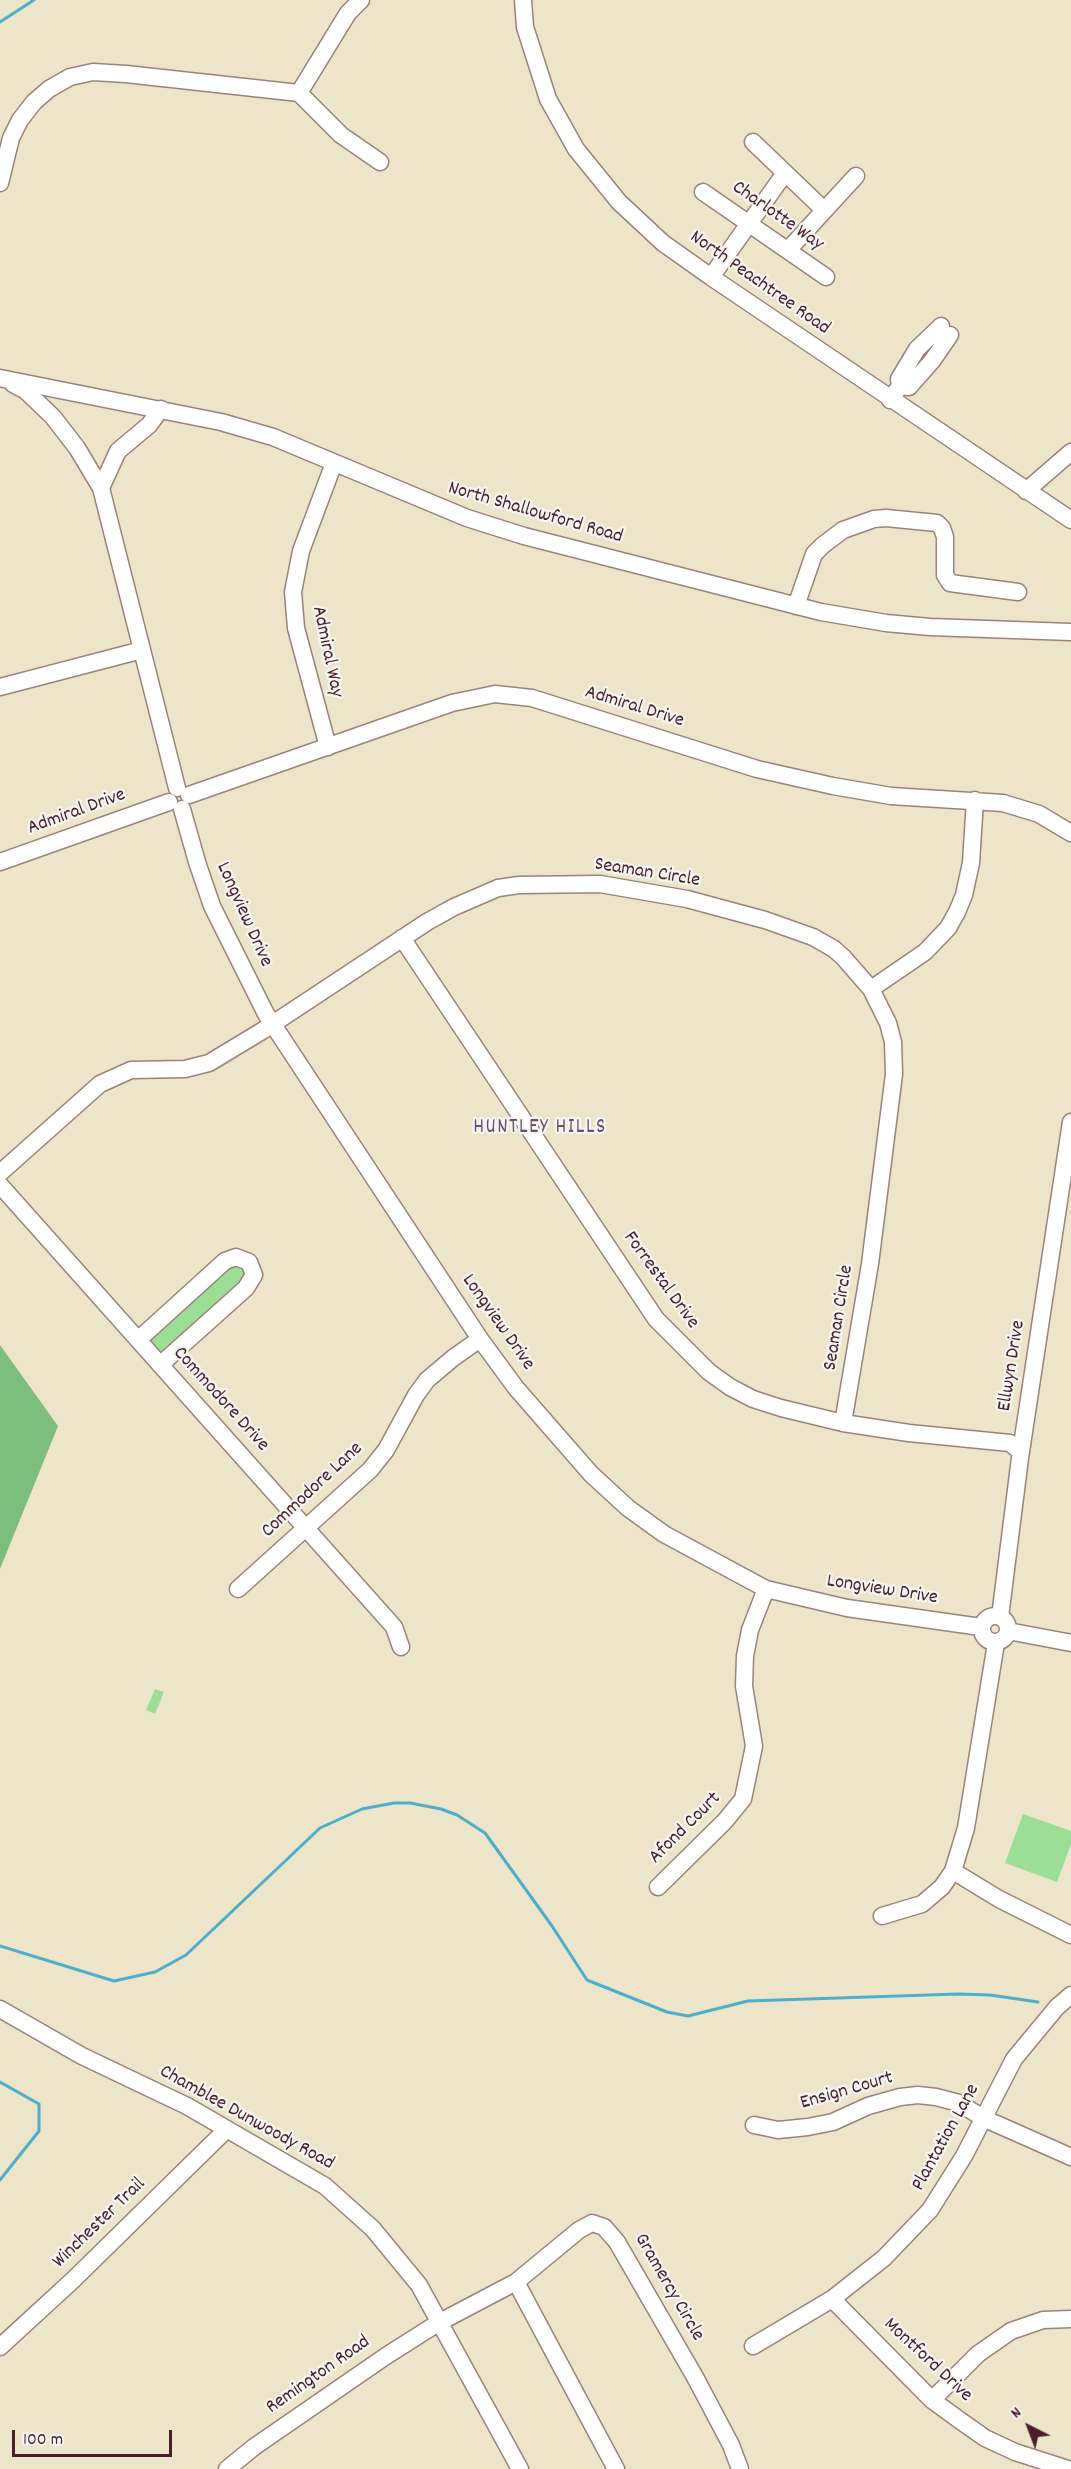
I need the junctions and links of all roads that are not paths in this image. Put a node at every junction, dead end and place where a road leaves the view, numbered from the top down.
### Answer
1 (361, 0) edge
2 (523, 0) edge
3 (299, 93) junction
4 (753, 142) dead end
5 (380, 162) dead end
6 (785, 173) junction
7 (856, 176) dead end
8 (0, 183) edge
9 (703, 192) dead end
10 (824, 210) junction
11 (749, 224) junction
12 (788, 250) junction
13 (711, 277) junction
14 (826, 277) dead end
15 (946, 331) dead end
16 (2, 378) edge
17 (895, 393) junction
18 (161, 409) junction
19 (1071, 452) edge
20 (334, 463) junction
21 (101, 488) junction
22 (1026, 490) junction
23 (1071, 520) edge
24 (1017, 592) dead end
25 (796, 606) junction
26 (1071, 632) edge
27 (142, 650) junction
28 (0, 687) edge
29 (328, 747) junction
30 (179, 799) junction
31 (975, 800) junction
32 (1071, 833) edge
33 (0, 862) edge
34 (402, 938) junction
35 (871, 989) junction
36 (273, 1024) junction
37 (1071, 1122) edge
38 (0, 1173) edge
39 (0, 1185) edge
40 (480, 1339) junction
41 (138, 1340) junction
42 (160, 1365) junction
43 (843, 1423) junction
44 (1021, 1452) junction
45 (306, 1529) junction
46 (238, 1589) dead end
47 (766, 1589) junction
48 (1001, 1630) junction
49 (1071, 1643) edge
50 (400, 1647) dead end
51 (953, 1871) junction
52 (658, 1887) dead end
53 (882, 1916) dead end
54 (1071, 1935) edge
55 (1071, 1995) edge
56 (0, 2009) edge
57 (983, 2118) junction
58 (754, 2125) dead end
59 (227, 2130) junction
60 (1071, 2157) edge
61 (516, 2282) junction
62 (832, 2299) junction
63 (1071, 2319) edge
64 (438, 2323) junction
65 (753, 2346) dead end
66 (0, 2347) edge
67 (932, 2400) junction
68 (227, 2469) edge
69 (520, 2469) edge
70 (616, 2469) edge
71 (740, 2469) edge
72 (1068, 2469) edge

1 - 3 street
2 - 13 street, North Peachtree Road
3 - 5 street
3 - 8 street
4 - 6 street
6 - 10 street
6 - 11 street
7 - 10 street
9 - 11 street, Charlotte Way
10 - 12 street
11 - 12 street, Charlotte Way
11 - 13 street
12 - 14 street, Charlotte Way
13 - 17 street, North Peachtree Road
15 - 17 street
16 - 18 street, North Shallowford Road
16 - 21 street, Longview Drive
17 - 22 street, North Peachtree Road
18 - 20 street, North Shallowford Road
18 - 21 street
19 - 22 street
20 - 25 street, North Shallowford Road
20 - 29 street, Admiral Way
21 - 27 street, Longview Drive
22 - 23 street, North Peachtree Road
24 - 25 street
25 - 26 street, North Shallowford Road
27 - 28 street
27 - 30 street, Longview Drive
29 - 30 street, Admiral Drive
29 - 31 street, Admiral Drive
30 - 33 street, Admiral Drive
30 - 36 street, Longview Drive
31 - 32 street, Admiral Drive
31 - 35 street
34 - 35 street, Seaman Circle
34 - 36 street, Seaman Circle
34 - 43 street, Forrestal Drive
35 - 43 street, Seaman Circle
36 - 38 street, Seaman Circle
36 - 40 street, Longview Drive
37 - 44 street, Ellwyn Drive
39 - 41 street, Commodore Drive
40 - 45 street, Commodore Lane
40 - 47 street, Longview Drive
41 - 42 street, Commodore Drive
41 - 42 street
42 - 45 street, Commodore Drive
43 - 44 street, Forrestal Drive
44 - 48 street, Ellwyn Drive
45 - 46 street, Commodore Lane
45 - 50 street, Commodore Drive
47 - 48 street, Longview Drive
47 - 52 street, Afond Court
48 - 49 street
48 - 51 street, Ellwyn Drive
51 - 53 street, Ellwyn Drive
51 - 54 street
55 - 57 street, Plantation Lane
56 - 59 street, Chamblee Dunwoody Road
57 - 58 street, Ensign Court
57 - 60 street, Ensign Court
57 - 62 street, Plantation Lane
59 - 64 street, Chamblee Dunwoody Road
59 - 66 street, Winchester Trail
61 - 64 street, Gramercy Circle
61 - 70 street
61 - 71 street, Gramercy Circle
62 - 65 street, Plantation Lane
62 - 67 street, Montford Drive
63 - 67 street
64 - 68 street, Remington Road
64 - 69 street, Chamblee Dunwoody Road
67 - 72 street, Montford Drive

